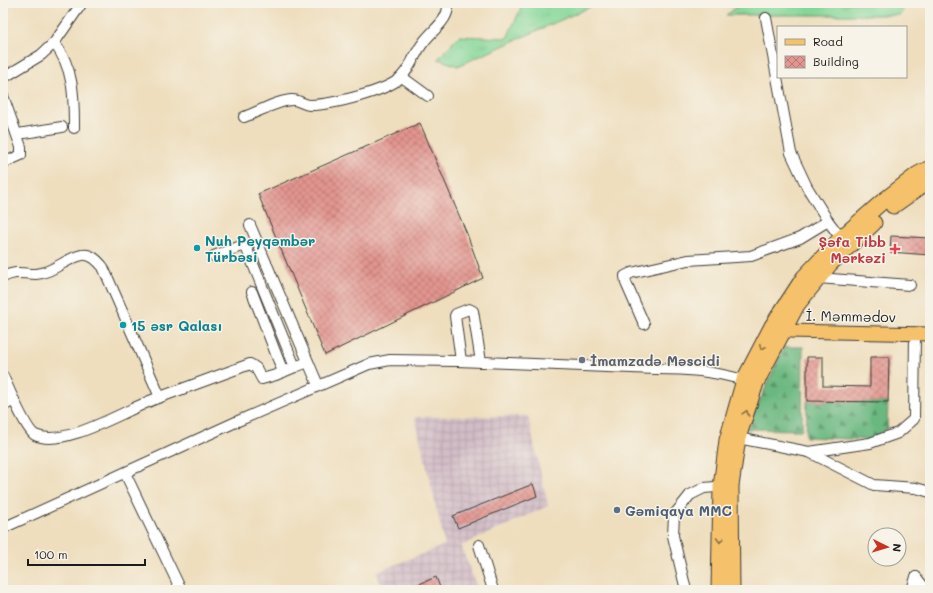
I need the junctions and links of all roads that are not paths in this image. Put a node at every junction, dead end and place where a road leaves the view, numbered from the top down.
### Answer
1 (82, 3) edge
2 (448, 3) edge
3 (766, 18) dead end
4 (54, 42) junction
5 (402, 77) junction
6 (777, 77) edge
7 (3, 78) edge
8 (777, 78) edge
9 (3, 96) edge
10 (428, 96) dead end
11 (244, 117) dead end
12 (62, 127) dead end
13 (74, 128) dead end
14 (18, 134) junction
15 (3, 163) edge
16 (930, 168) edge
17 (930, 180) edge
18 (828, 221) junction
19 (250, 225) dead end
20 (841, 238) junction
21 (214, 256) dead end
22 (3, 277) edge
23 (818, 278) junction
24 (910, 285) dead end
25 (252, 292) dead end
26 (644, 324) dead end
27 (777, 328) junction
28 (915, 334) junction
29 (930, 334) edge
30 (461, 361) junction
31 (308, 362) junction
32 (481, 362) junction
33 (295, 367) junction
34 (283, 372) junction
35 (3, 376) edge
36 (744, 380) junction
37 (318, 385) junction
38 (160, 397) junction
39 (14, 400) junction
40 (3, 406) edge
41 (738, 438) junction
42 (809, 452) junction
43 (126, 473) junction
44 (726, 486) junction
45 (930, 492) edge
46 (3, 528) edge
47 (479, 545) dead end
48 (181, 590) edge
49 (493, 590) edge
50 (686, 590) edge
51 (719, 590) edge
52 (732, 590) edge
53 (912, 590) edge
54 (926, 590) edge

1 - 4 street
2 - 5 street
3 - 6 street
4 - 7 street
4 - 13 street
5 - 10 street
5 - 11 street
8 - 18 street
9 - 14 street
12 - 14 street
14 - 15 street
16 - 20 highway
17 - 23 highway
18 - 20 street
18 - 26 street
19 - 31 street
20 - 27 highway
21 - 33 street
22 - 38 street
23 - 24 street
23 - 27 highway
25 - 34 street
27 - 28 main road, İ. Məmmədov
27 -> 36 highway
41 -> 27 highway
28 - 29 main road, İ. Məmmədov
28 - 42 street
30 - 32 street
30 - 32 street
30 - 37 street
31 - 33 street
31 - 37 street
32 - 36 street
33 - 34 street
34 - 38 street
35 - 39 street
36 - 44 highway
37 - 43 street
38 - 39 street
39 - 40 street
41 - 42 street
41 - 44 highway
42 - 45 street
43 - 46 street
43 - 48 street
44 - 50 street
44 -> 51 highway
44 - 52 highway
47 - 49 street
53 - 54 street

